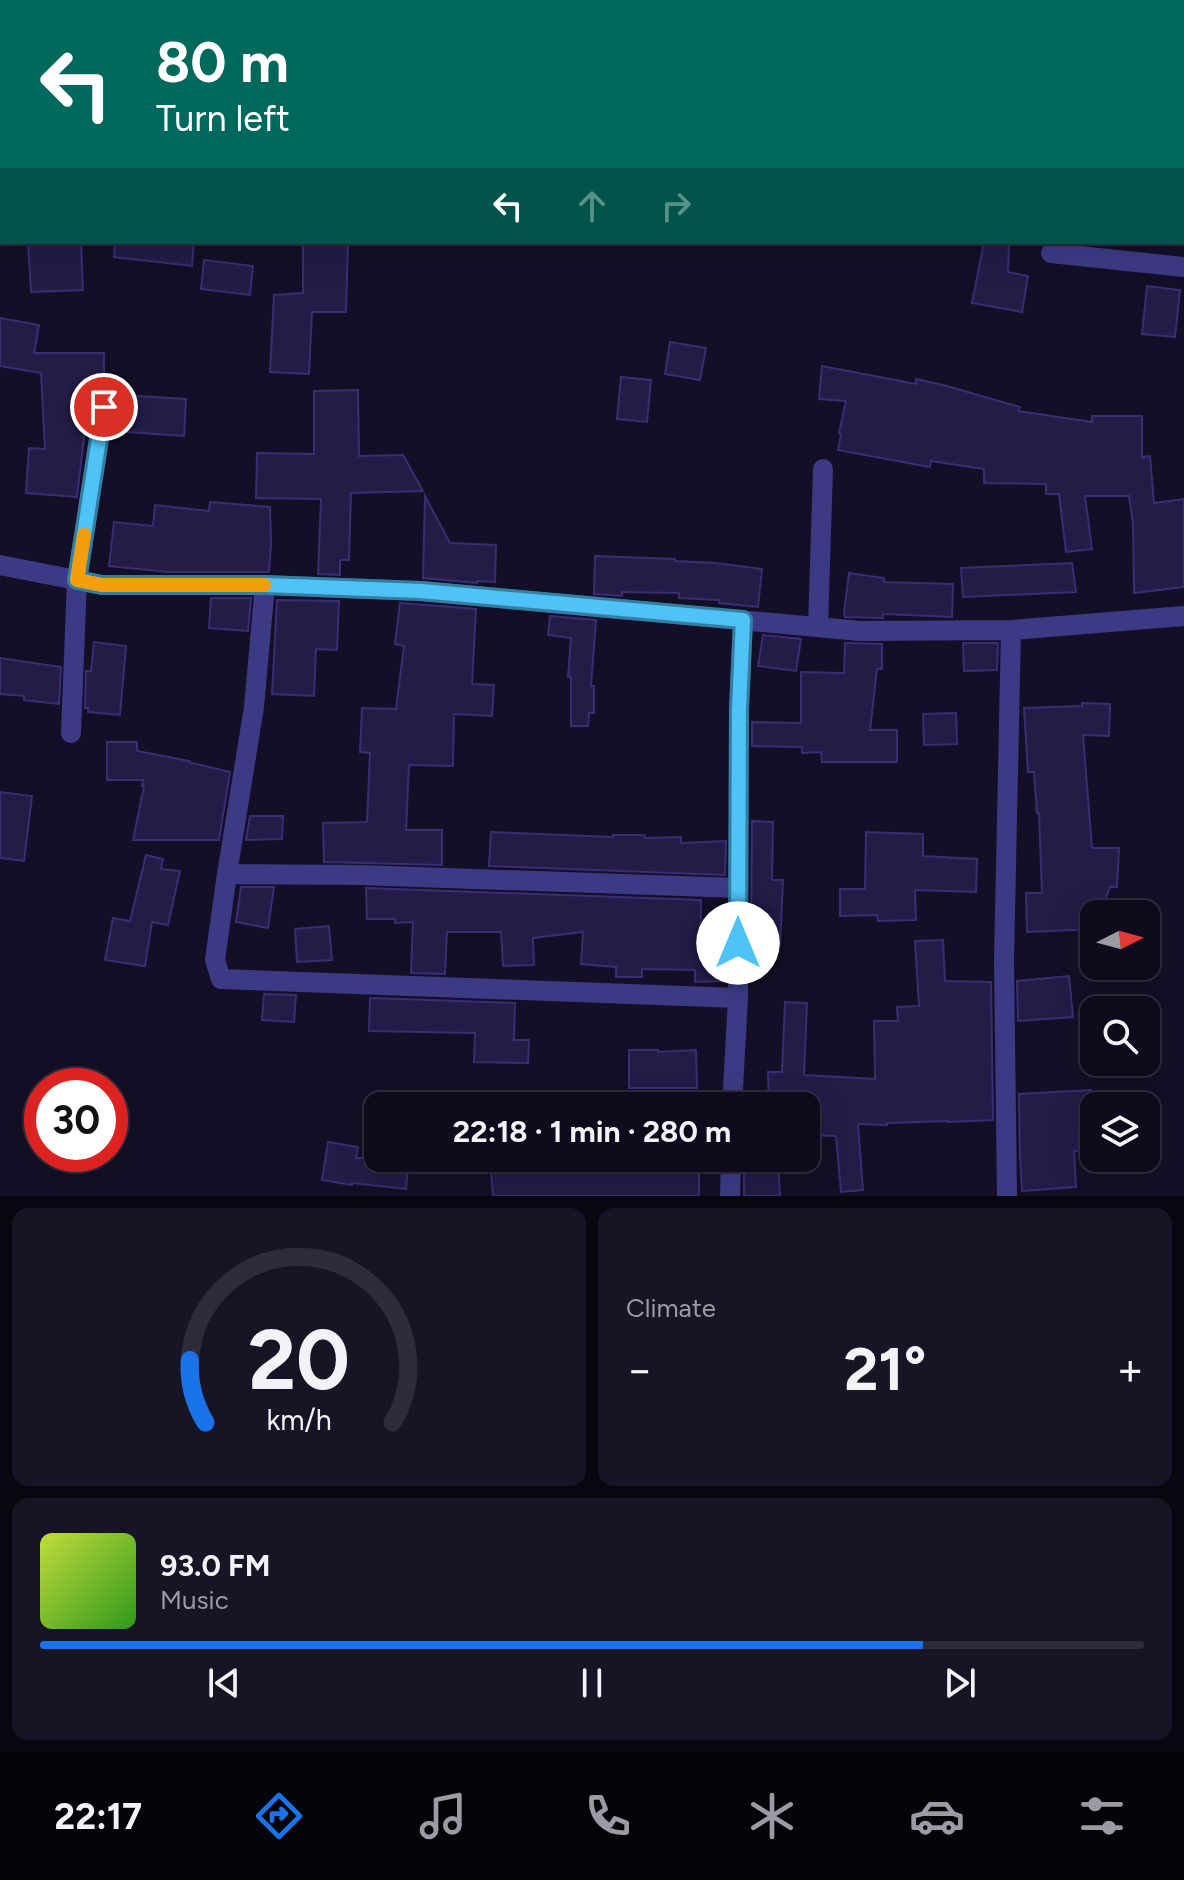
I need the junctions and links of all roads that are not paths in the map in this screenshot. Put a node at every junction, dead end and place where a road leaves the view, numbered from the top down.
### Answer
1 (1051, 253) dead end
2 (1184, 267) edge
3 (104, 407) dead end
4 (823, 469) dead end
5 (0, 565) edge
6 (77, 580) junction
7 (265, 585) junction
8 (1184, 616) edge
9 (743, 620) junction
10 (818, 627) junction
11 (1011, 630) junction
12 (71, 733) dead end
13 (227, 874) junction
14 (738, 888) junction
15 (738, 998) junction
16 (733, 1092) edge
17 (731, 1172) edge
18 (730, 1196) edge
19 (1007, 1196) edge

1 - 2 street
3 - 6 street
4 - 10 street
5 - 6 street
6 - 7 street
6 - 12 street
7 - 9 street
7 - 13 street
8 - 11 street
9 - 10 street
9 - 14 street
10 - 11 street
11 - 19 street
13 - 14 street
13 - 15 street
14 - 15 street
15 - 16 street
17 - 18 street

